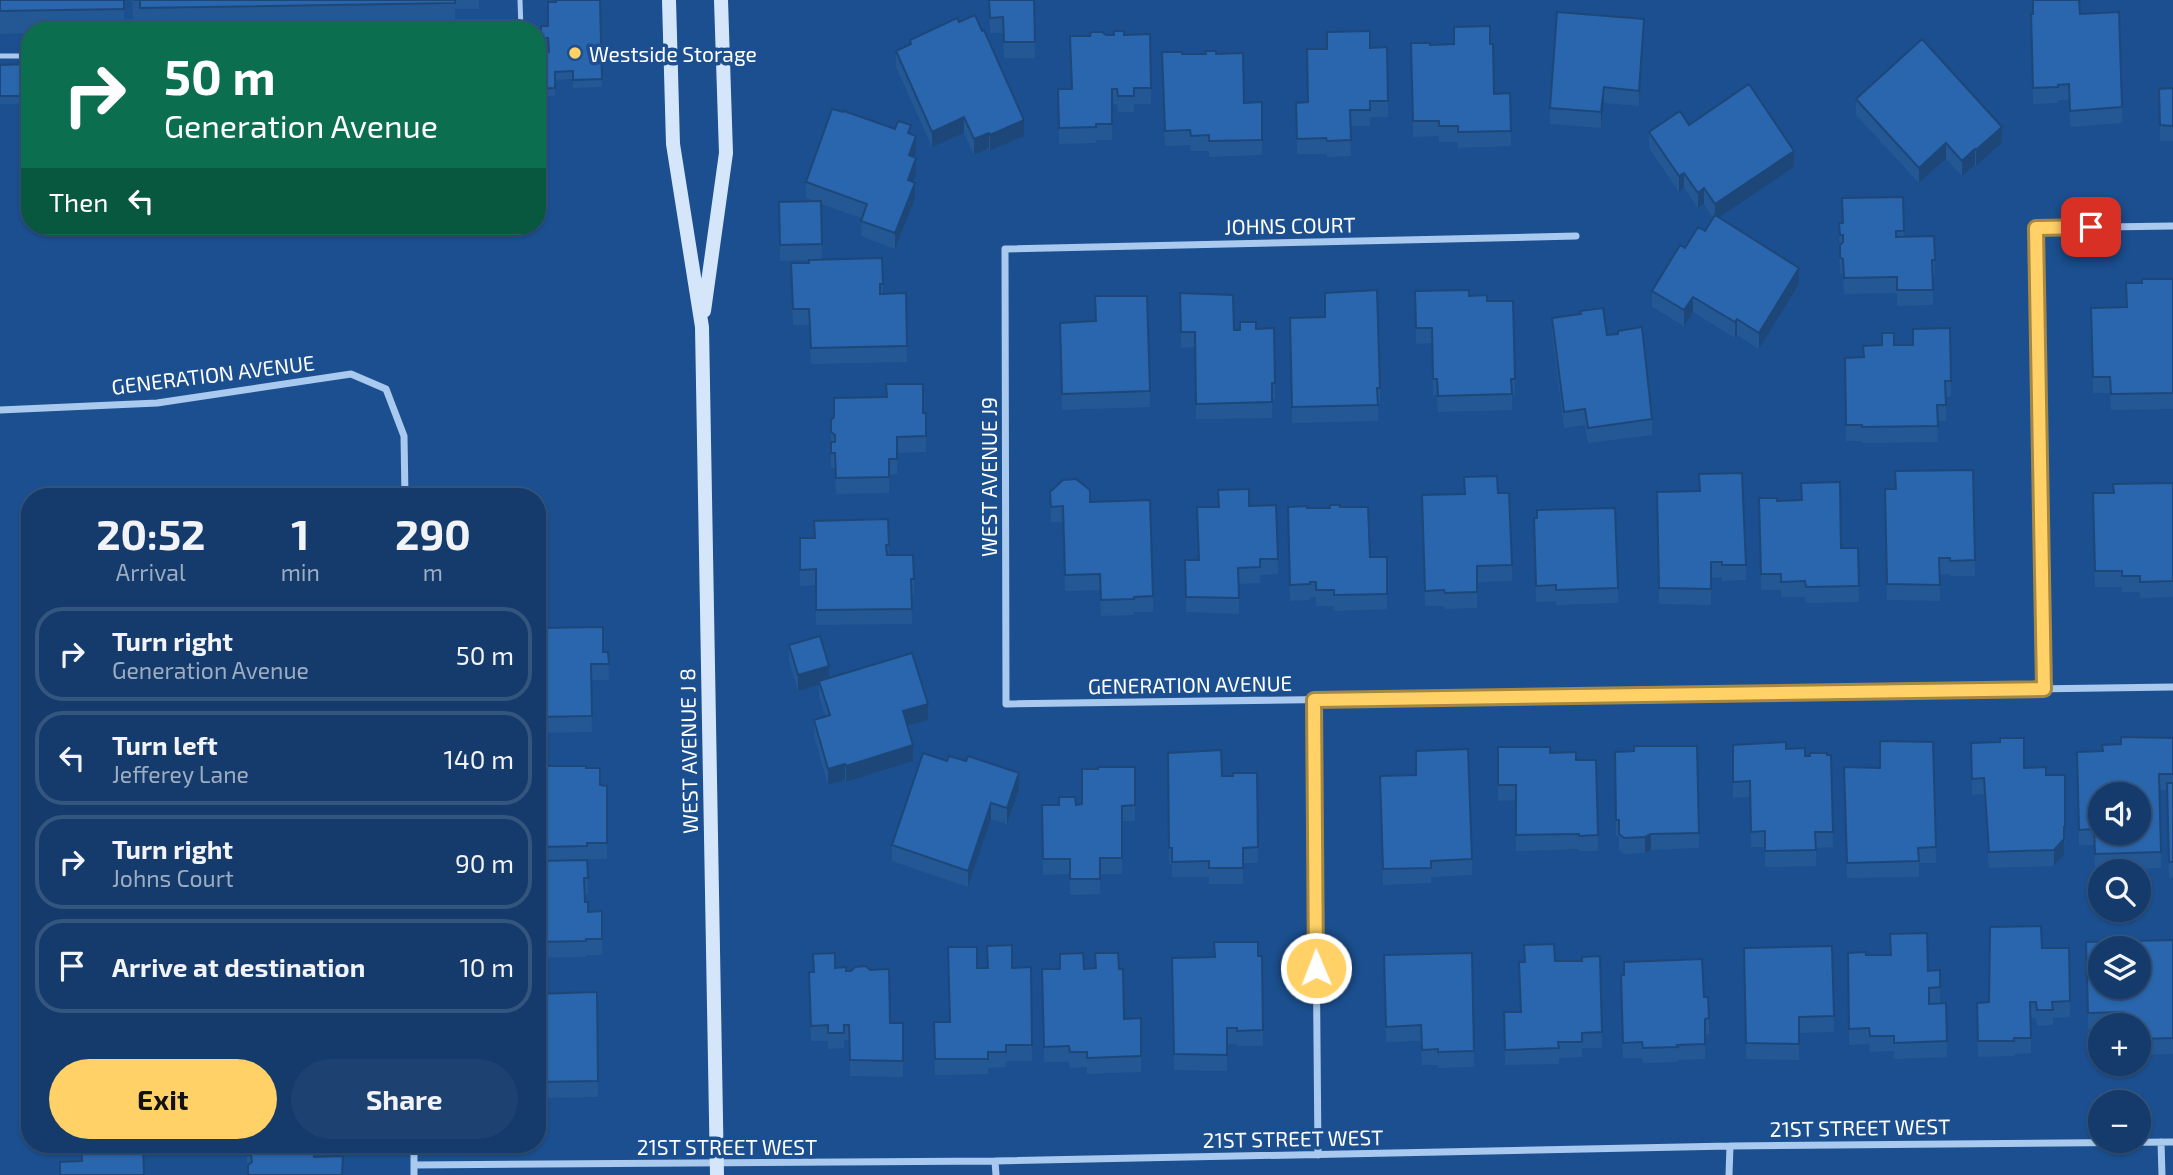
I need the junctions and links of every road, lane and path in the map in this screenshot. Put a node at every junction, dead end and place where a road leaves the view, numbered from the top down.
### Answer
1 (520, 0) edge
2 (669, 0) edge
3 (721, 0) edge
4 (521, 21) edge
5 (21, 56) edge
6 (0, 57) edge
7 (2173, 226) edge
8 (1576, 236) dead end
9 (1005, 249) joint
10 (702, 327) junction
11 (0, 410) edge
12 (405, 488) edge
13 (2173, 688) edge
14 (2044, 689) junction
15 (1314, 700) junction
16 (1006, 704) joint
17 (2161, 1142) junction
18 (2173, 1142) edge
19 (1730, 1146) junction
20 (414, 1153) edge
21 (1318, 1155) junction
22 (996, 1161) junction
23 (414, 1165) junction
24 (717, 1169) edge
25 (414, 1175) edge
26 (996, 1175) edge
27 (1729, 1175) edge
28 (2162, 1175) edge

1 - 4 lane
2 - 10 street, WEST AVENUE J 8
3 - 10 street, WEST AVENUE J 8
5 - 6 lane
7 - 14 street
8 - 9 street, JOHNS COURT
9 - 16 street, WEST AVENUE J9
10 - 24 street, WEST AVENUE J 8
11 - 12 street, GENERATION AVENUE
13 - 14 street, GENERATION AVENUE
14 - 15 street, GENERATION AVENUE
15 - 16 street, GENERATION AVENUE
15 - 21 street
17 - 18 street, 21ST STREET WEST
17 - 19 street, 21ST STREET WEST
17 - 28 street
19 - 21 street, 21ST STREET WEST
19 - 27 street
20 - 23 street
21 - 22 street, 21ST STREET WEST
22 - 24 street, 21ST STREET WEST
22 - 26 street
23 - 24 street, 21ST STREET WEST
23 - 25 street

